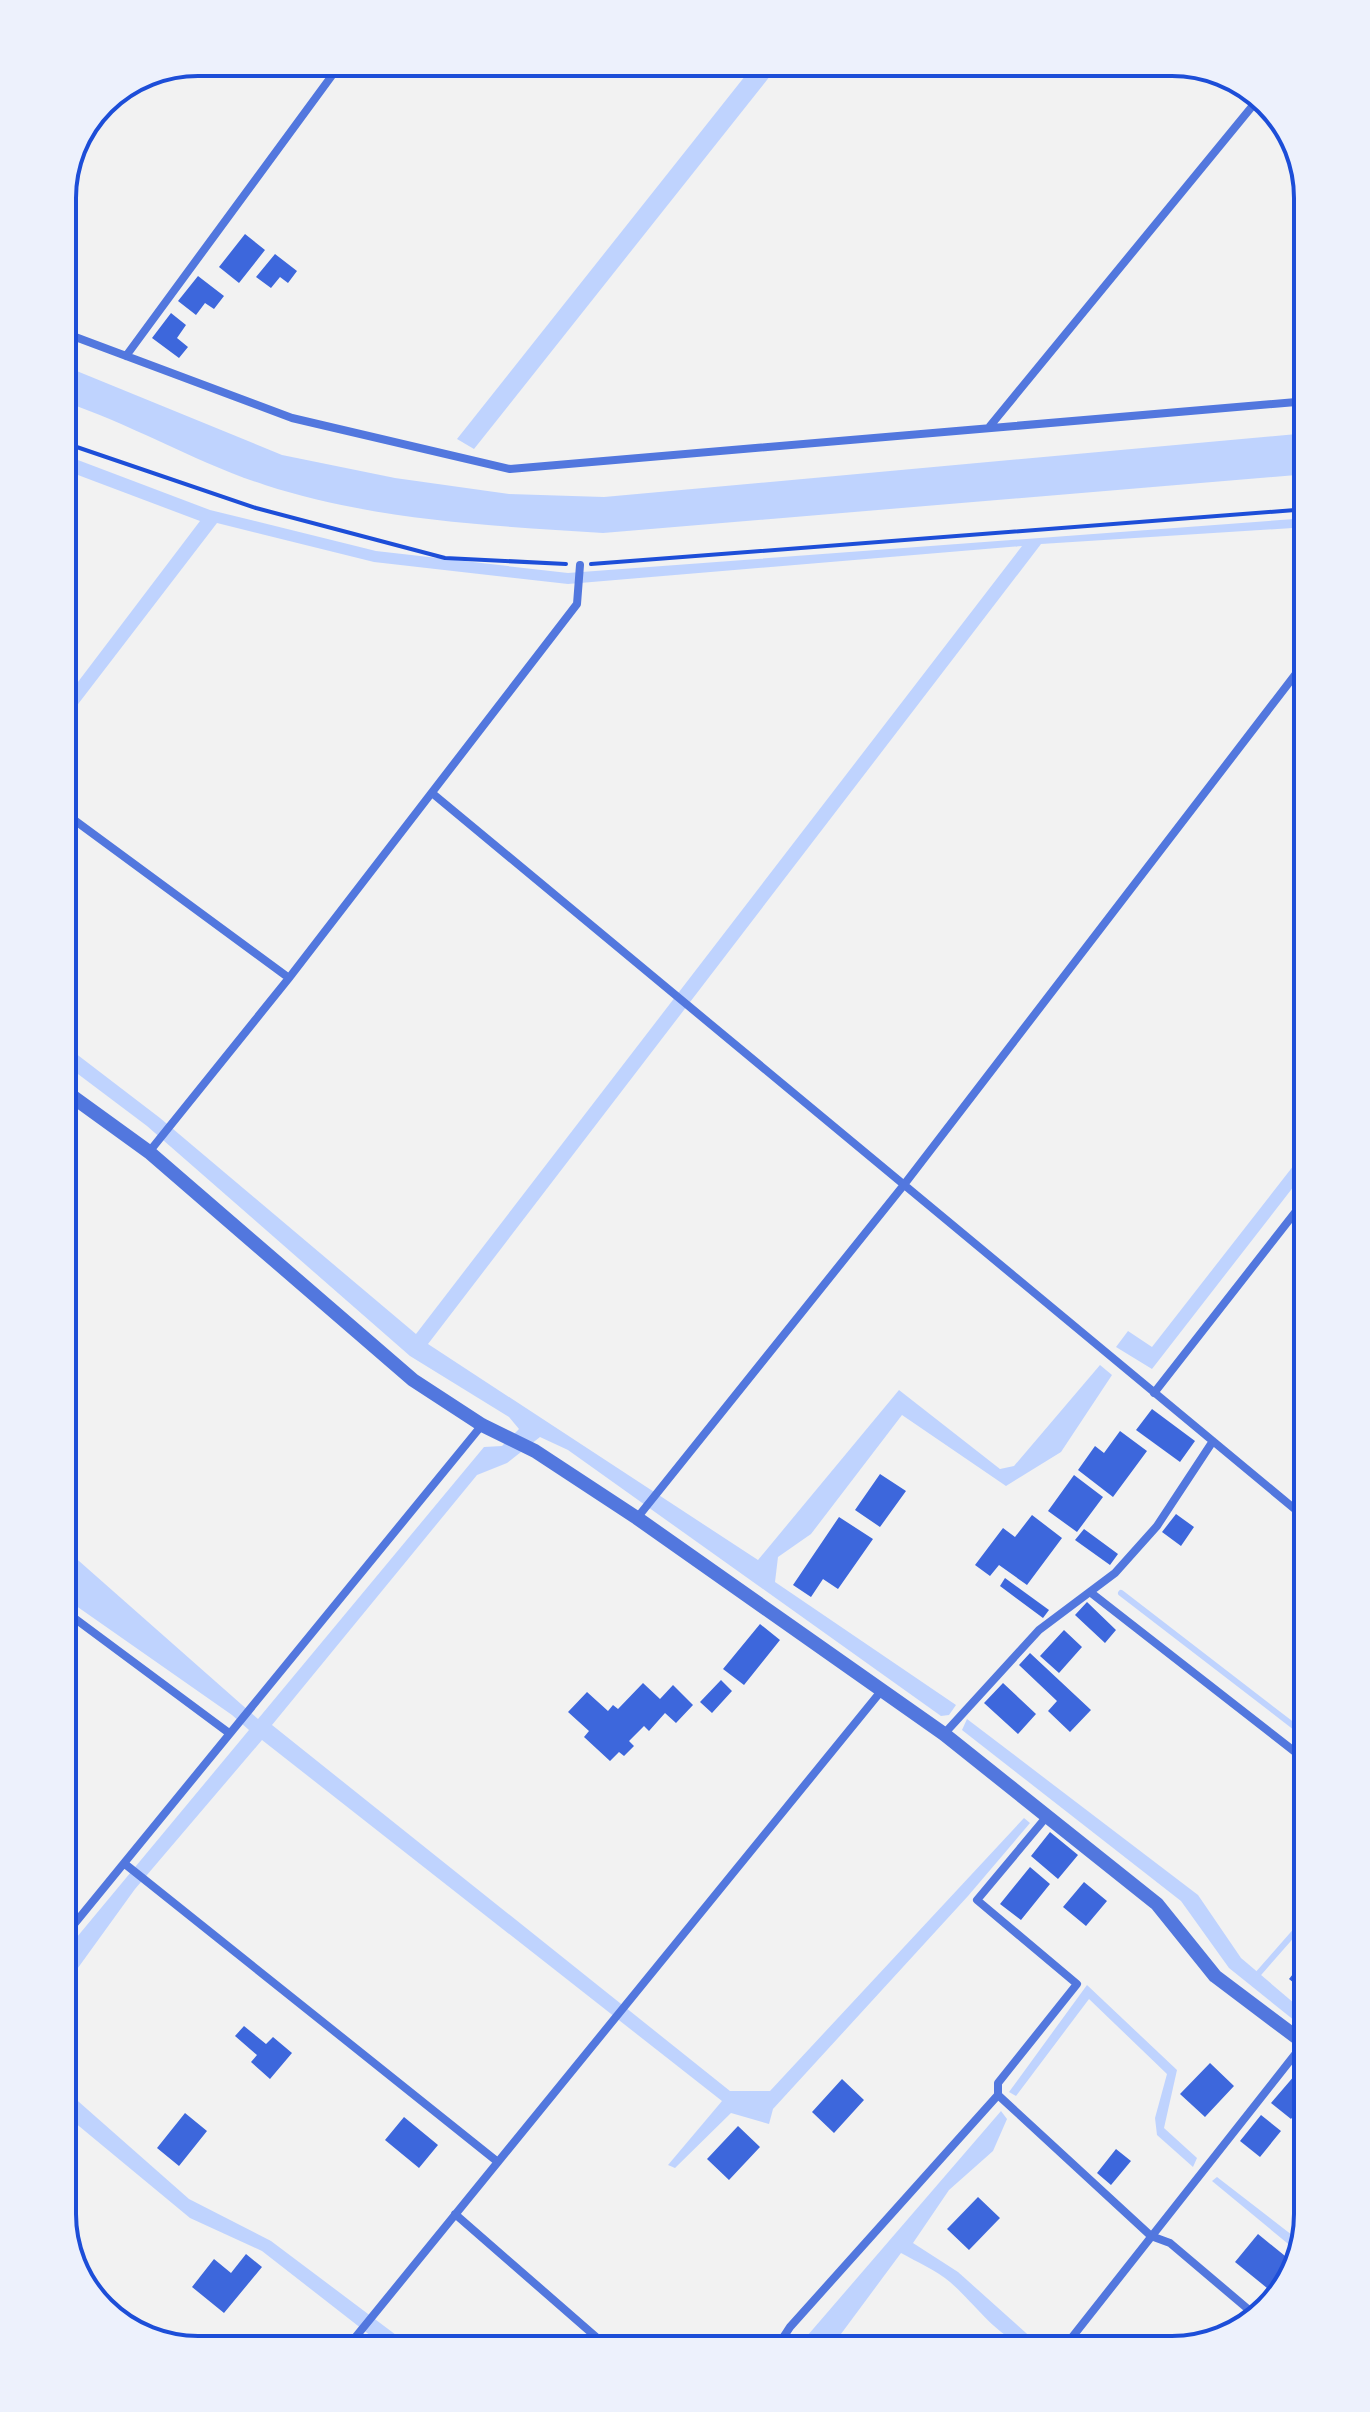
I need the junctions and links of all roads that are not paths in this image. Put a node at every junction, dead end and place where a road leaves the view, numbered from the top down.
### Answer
1 (332, 76) edge
2 (1253, 106) edge
3 (76, 337) edge
4 (126, 356) junction
5 (1294, 402) edge
6 (990, 426) junction
7 (580, 565) road end
8 (1294, 676) edge
9 (432, 793) junction
10 (76, 821) edge
11 (289, 978) junction
12 (76, 1099) edge
13 (149, 1152) junction
14 (903, 1186) junction
15 (1294, 1214) edge
16 (1154, 1393) junction
17 (482, 1425) junction
18 (1213, 1441) junction
19 (1294, 1508) edge
20 (637, 1518) junction
21 (1090, 1592) junction
22 (76, 1619) edge
23 (882, 1690) junction
24 (229, 1733) junction
25 (944, 1734) junction
26 (1294, 1751) edge
27 (1048, 1815) junction
28 (125, 1864) junction
29 (76, 1922) edge
30 (1294, 2033) edge
31 (1294, 2057) edge
32 (998, 2095) junction
33 (498, 2162) junction
34 (455, 2214) junction
35 (1151, 2236) junction
36 (1248, 2309) edge
37 (356, 2336) edge
38 (595, 2336) edge
39 (784, 2336) edge
40 (1073, 2336) edge

1 - 4 street
2 - 6 street
3 - 4 street
4 - 6 street
5 - 6 street
7 - 9 street
8 - 14 street
9 - 11 street
9 - 14 street
10 - 11 street
11 - 13 street
12 - 13 street
13 - 17 street
14 - 16 street
14 - 20 street
15 - 16 street
16 - 18 street
17 - 20 street
17 - 24 street
18 - 19 street
18 - 21 street
20 - 23 street
21 - 25 street
21 - 26 street
22 - 24 street
23 - 25 street
23 - 33 street
24 - 28 street
25 - 27 street
27 - 30 street
27 - 32 street
28 - 29 street
28 - 33 street
31 - 35 street
32 - 35 street
32 - 39 street
33 - 34 street
34 - 37 street
34 - 38 street
35 - 36 street
35 - 40 street

